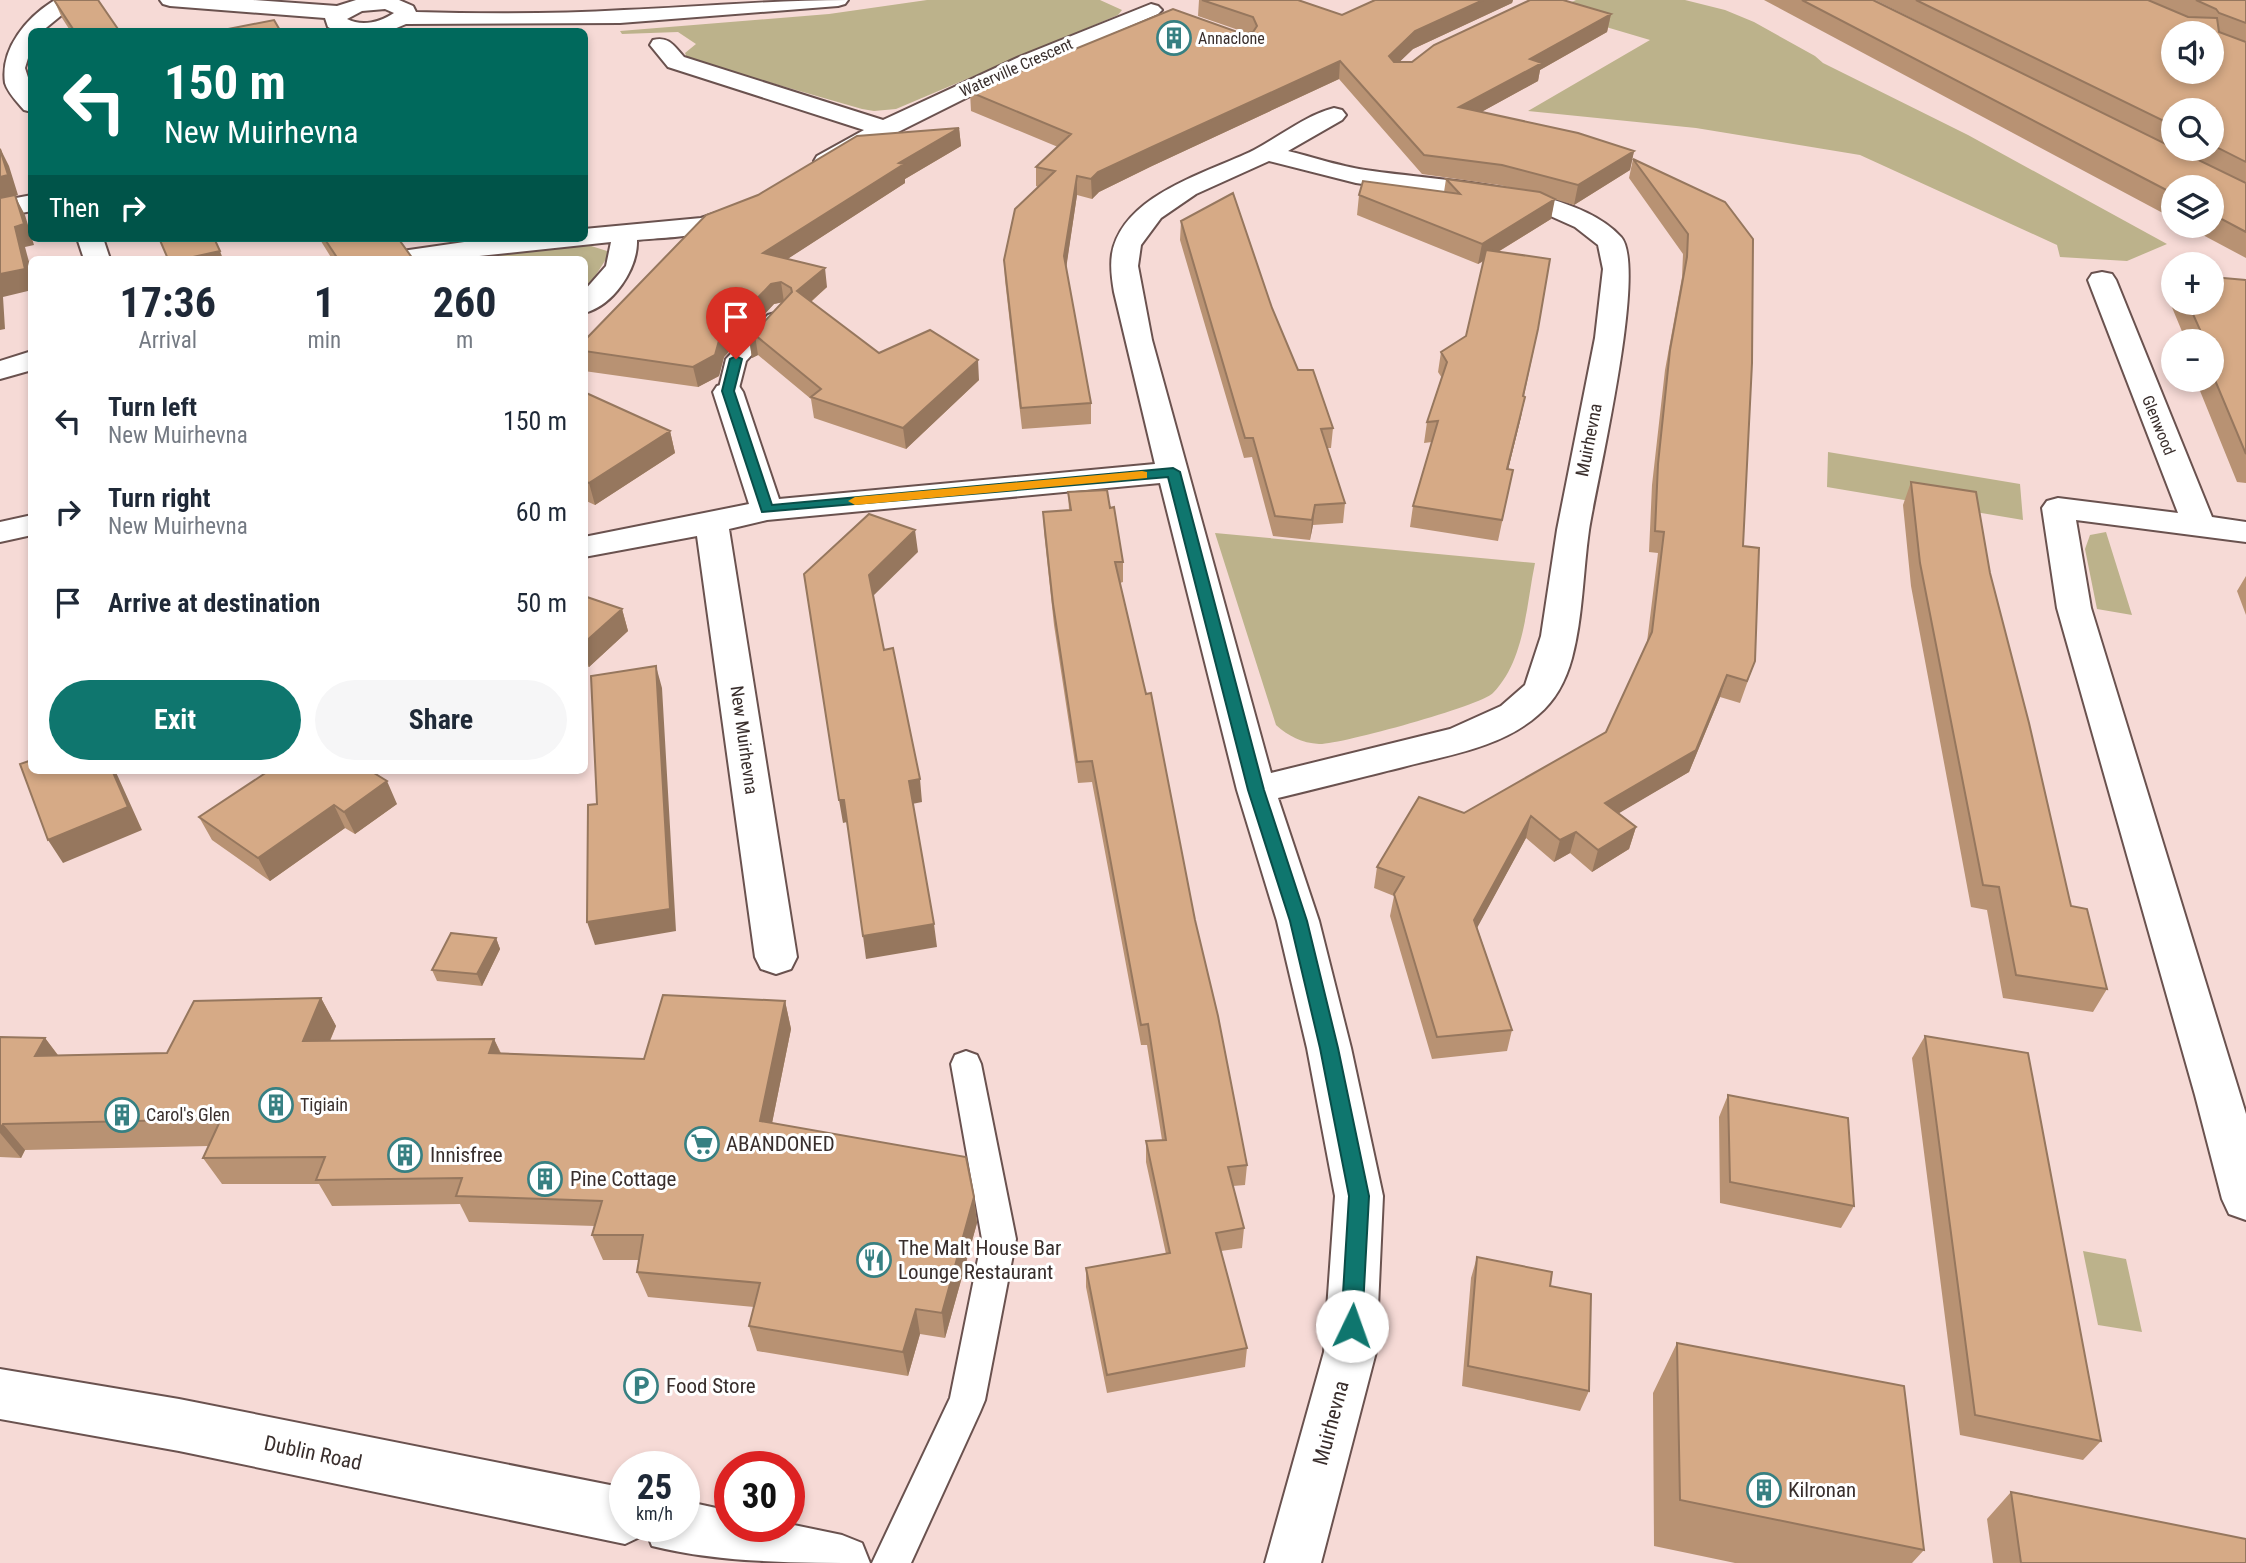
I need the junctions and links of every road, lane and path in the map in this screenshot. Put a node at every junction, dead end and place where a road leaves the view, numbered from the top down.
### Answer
1 (70, 0) edge
2 (170, 0) edge
3 (838, 0) edge
4 (1122, 0) edge
5 (368, 2) edge
6 (340, 13) junction
7 (402, 18) junction
8 (33, 28) edge
9 (355, 28) edge
10 (366, 28) edge
11 (28, 33) edge
12 (660, 45) dead end
13 (8, 86) edge
14 (28, 102) edge
15 (1334, 115) dead end
16 (883, 128) junction
17 (1266, 153) junction
18 (806, 175) edge
19 (763, 203) edge
20 (28, 204) edge
21 (0, 209) edge
22 (624, 234) junction
23 (588, 236) edge
24 (488, 242) edge
25 (454, 244) edge
26 (412, 256) edge
27 (2102, 280) dead end
28 (588, 302) edge
29 (783, 310) edge
30 (28, 361) edge
31 (0, 370) edge
32 (728, 391) joint
33 (1173, 472) junction
34 (767, 510) junction
35 (712, 523) junction
36 (28, 525) edge
37 (2199, 525) junction
38 (0, 532) edge
39 (2246, 532) edge
40 (588, 546) edge
41 (1256, 790) junction
42 (776, 957) dead end
43 (966, 1064) dead end
44 (2246, 1199) edge
45 (0, 1394) edge
46 (609, 1513) edge
47 (700, 1532) edge
48 (842, 1563) edge
49 (891, 1563) edge
50 (1293, 1563) edge

1 - 8 street
2 - 6 street
3 - 7 street
4 - 16 street, Waterville Crescent
5 - 6 street
5 - 7 street
6 - 9 street
7 - 10 street
11 - 13 street
12 - 16 street
13 - 14 street
15 - 17 street, Muirhevna
16 - 18 street, Waterville Crescent
17 - 33 street, Muirhevna
17 - 41 street, Muirhevna
19 - 22 street
20 - 21 street
22 - 23 street
22 - 28 street
24 - 25 street
25 - 26 street
27 - 37 street, Glenwood
29 - 32 lane
30 - 31 street
32 - 34 street
33 - 34 street
33 - 41 street, Muirhevna
34 - 35 street
35 - 40 street
35 - 42 street, New Muirhevna
36 - 38 street
37 - 39 street
37 - 44 street
41 - 50 street, Muirhevna
43 - 49 lane
45 - 46 street, Dublin Road
47 - 48 street

